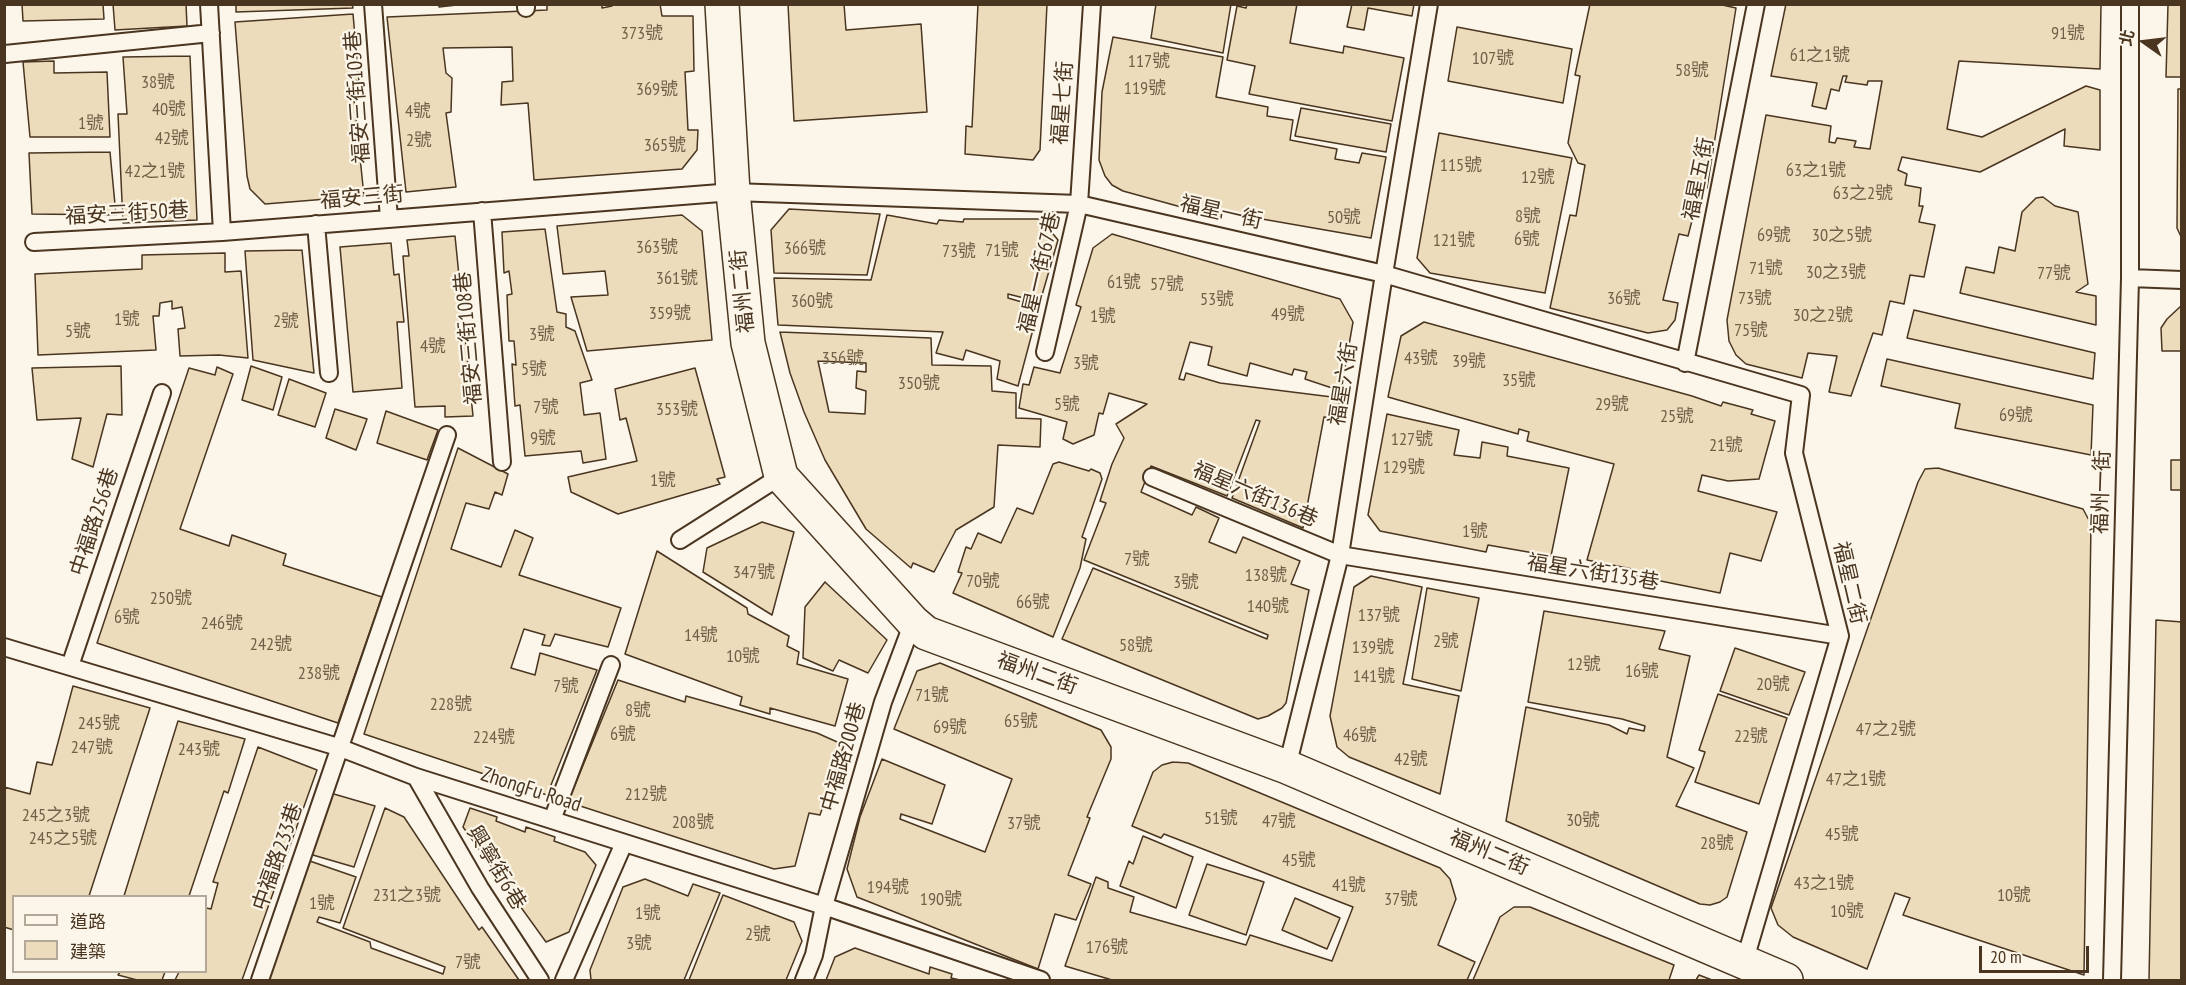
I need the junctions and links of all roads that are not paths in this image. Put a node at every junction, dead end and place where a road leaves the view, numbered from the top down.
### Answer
1 (209, 4) edge
2 (722, 4) edge
3 (1092, 4) edge
4 (1429, 4) edge
5 (1756, 4) edge
6 (2130, 4) edge
7 (374, 7) edge
8 (211, 33) junction
9 (5, 54) edge
10 (733, 192) junction
11 (1079, 204) junction
12 (482, 211) junction
13 (389, 219) junction
14 (316, 224) junction
15 (222, 232) junction
16 (34, 242) dead end
17 (1384, 274) junction
18 (2130, 278) junction
19 (2181, 280) edge
20 (1045, 352) dead end
21 (1685, 363) junction
22 (329, 374) dead end
23 (162, 393) dead end
24 (447, 435) dead end
25 (502, 462) dead end
26 (781, 476) junction
27 (1152, 477) dead end
28 (680, 540) dead end
29 (1340, 555) junction
30 (913, 622) junction
31 (1840, 636) junction
32 (4, 647) edge
33 (611, 665) dead end
34 (70, 666) junction
35 (338, 747) junction
36 (1287, 767) junction
37 (416, 777) junction
38 (552, 820) junction
39 (624, 843) junction
40 (824, 906) junction
41 (1744, 963) junction
42 (1037, 980) edge
43 (260, 981) edge
44 (540, 981) edge
45 (564, 981) edge
46 (804, 981) edge
47 (1786, 981) edge
48 (2112, 981) edge

1 - 8 lane
2 - 10 street, 福州二街
3 - 11 lane, 福星七街
4 - 17 lane, 福星六街
5 - 21 lane, 福星五街
6 - 18 lane, 福州一街
7 - 13 lane, 福安三街103巷
8 - 9 lane
8 - 15 lane
10 - 11 lane, 福星一街
10 - 12 lane, 福安三街
10 - 26 street, 福州二街
11 - 17 lane, 福星一街
11 - 20 lane, 福星一街67巷
12 - 13 lane, 福安三街
12 - 25 lane, 福安三街108巷
13 - 14 lane, 福安三街
14 - 15 lane, 福安三街
14 - 22 lane
15 - 16 lane, 福安三街50巷
17 - 21 lane, 福星一街
17 - 29 lane, 福星六街
18 - 19 lane
18 - 48 lane, 福州一街
21 - 31 lane, 福星二街
23 - 34 lane, 中福路256巷
24 - 35 lane, 中福路233巷
26 - 28 lane
26 - 30 street, 福州二街
27 - 29 lane, 福星六街136巷
29 - 31 lane, 福星六街135巷
29 - 36 lane, 福星六街
30 - 36 street, 福州二街
30 - 40 lane, 中福路200巷
31 - 41 lane, 福星二街
32 - 34 lane, ZhongFu Road
33 - 38 lane
34 - 35 lane, ZhongFu Road
35 - 37 lane, ZhongFu Road
35 - 43 lane, 中福路233巷
36 - 41 street, 福州二街
37 - 38 lane, ZhongFu Road
37 - 44 lane, 興寧街6巷
38 - 39 lane, ZhongFu Road
39 - 40 lane, ZhongFu Road
39 - 45 lane
40 - 42 lane, ZhongFu Road
40 - 46 lane, 中福路200巷
41 - 47 street, 福州二街

